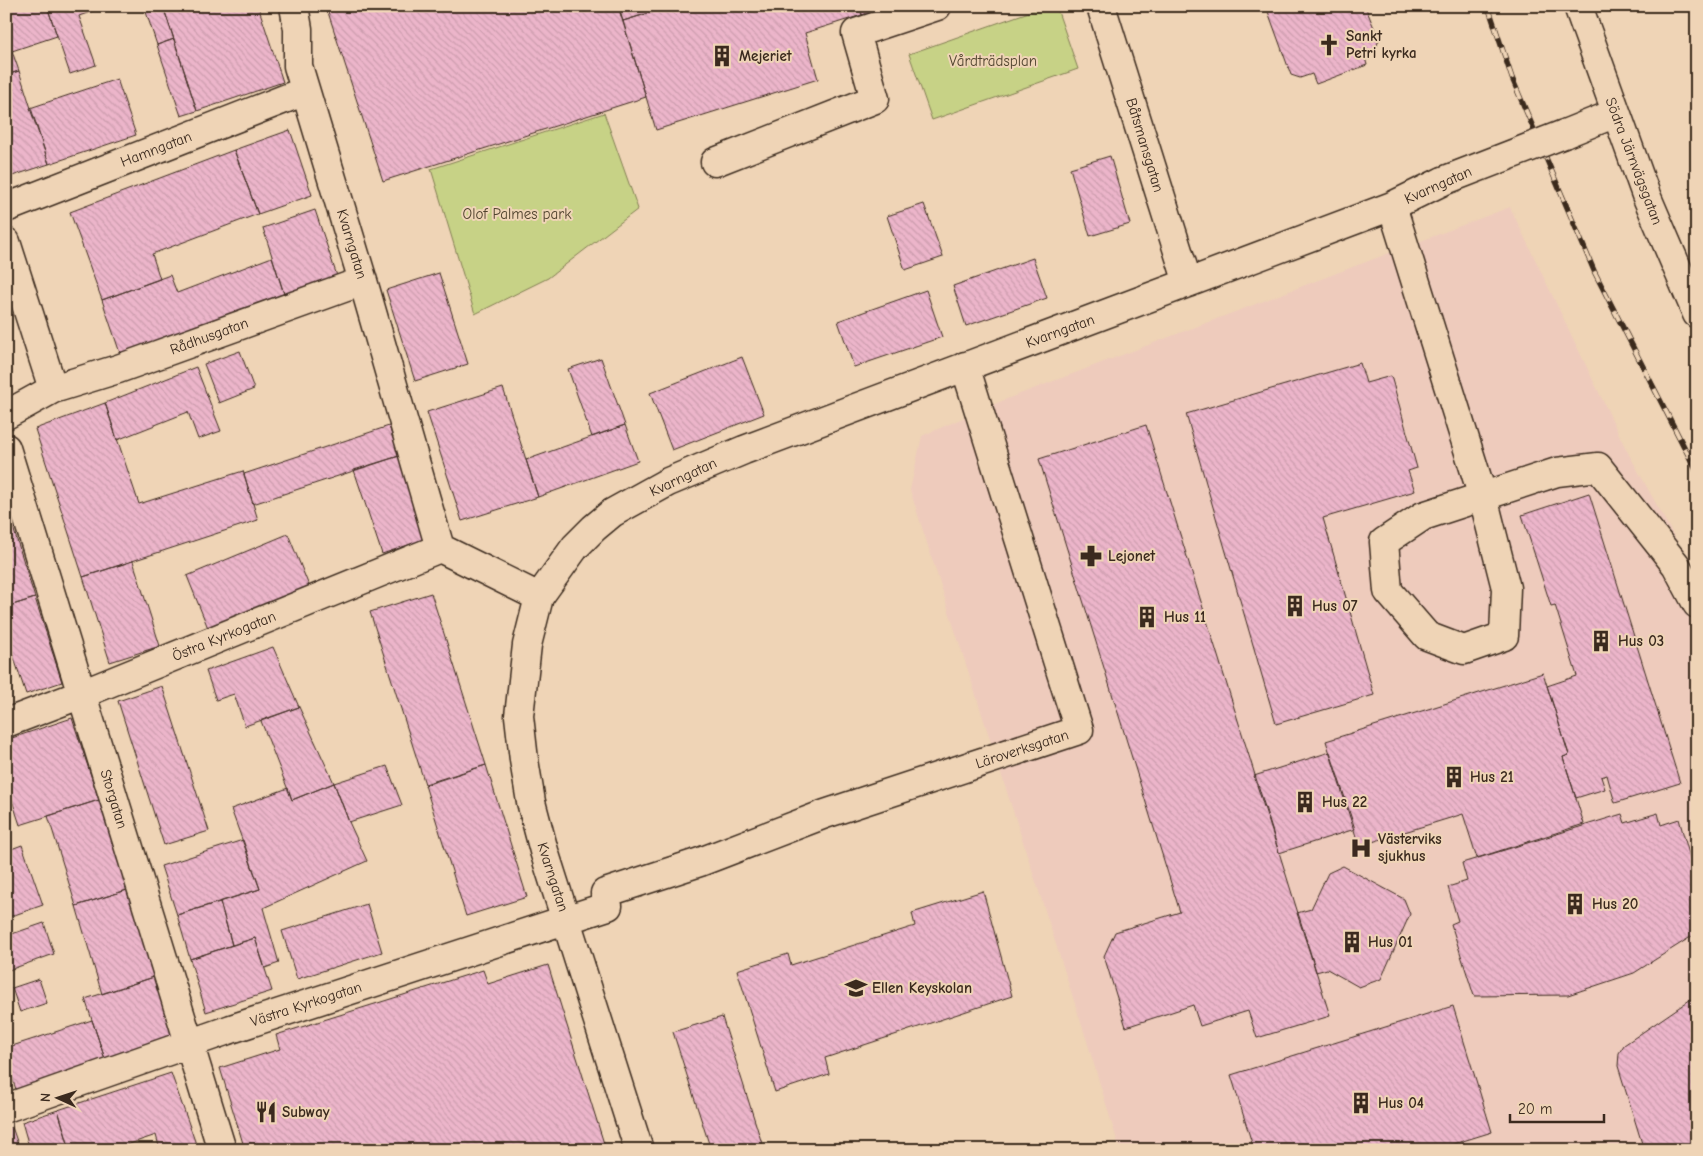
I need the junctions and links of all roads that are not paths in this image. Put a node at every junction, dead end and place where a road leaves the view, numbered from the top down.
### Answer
1 (294, 6) edge
2 (937, 6) edge
3 (1102, 6) edge
4 (1578, 6) edge
5 (305, 91) junction
6 (1616, 113) junction
7 (715, 162) dead end
8 (1392, 206) junction
9 (6, 208) edge
10 (6, 242) edge
11 (363, 281) junction
12 (1188, 283) junction
13 (1697, 314) edge
14 (965, 366) junction
15 (53, 388) junction
16 (6, 415) edge
17 (6, 448) edge
18 (1483, 497) junction
19 (440, 548) junction
20 (539, 597) junction
21 (1697, 604) edge
22 (82, 694) junction
23 (6, 723) edge
24 (607, 900) joint
25 (566, 918) junction
26 (188, 1045) junction
27 (6, 1108) edge
28 (222, 1150) edge
29 (639, 1150) edge

1 - 5 street, Kvarngatan
2 - 7 street
3 - 12 street, Båtsmansgatan
4 - 6 street, Södra Järnvägsgatan
5 - 9 street, Hamngatan
5 - 11 street, Kvarngatan
6 - 8 street, Kvarngatan, bridge
6 - 13 street, Södra Järnvägsgatan
8 - 12 street, Kvarngatan
8 - 18 street
10 - 15 street
11 - 15 street, Rådhusgatan
11 - 19 street, Kvarngatan
12 - 14 street, Kvarngatan
14 - 20 street, Kvarngatan
14 - 24 street, Läroverksgatan
15 - 16 street, Rådhusgatan
17 - 22 street, Storgatan
18 - 18 street
18 - 21 street
19 - 20 street
19 - 22 street, Östra Kyrkogatan
20 - 25 street, Kvarngatan
22 - 23 street, Östra Kyrkogatan
22 - 26 street, Storgatan
24 - 25 street, Västra Kyrkogatan
25 - 26 street, Västra Kyrkogatan
25 - 29 street, Kvarngatan
26 - 27 street, Västra Kyrkogatan
26 - 28 street, Storgatan

